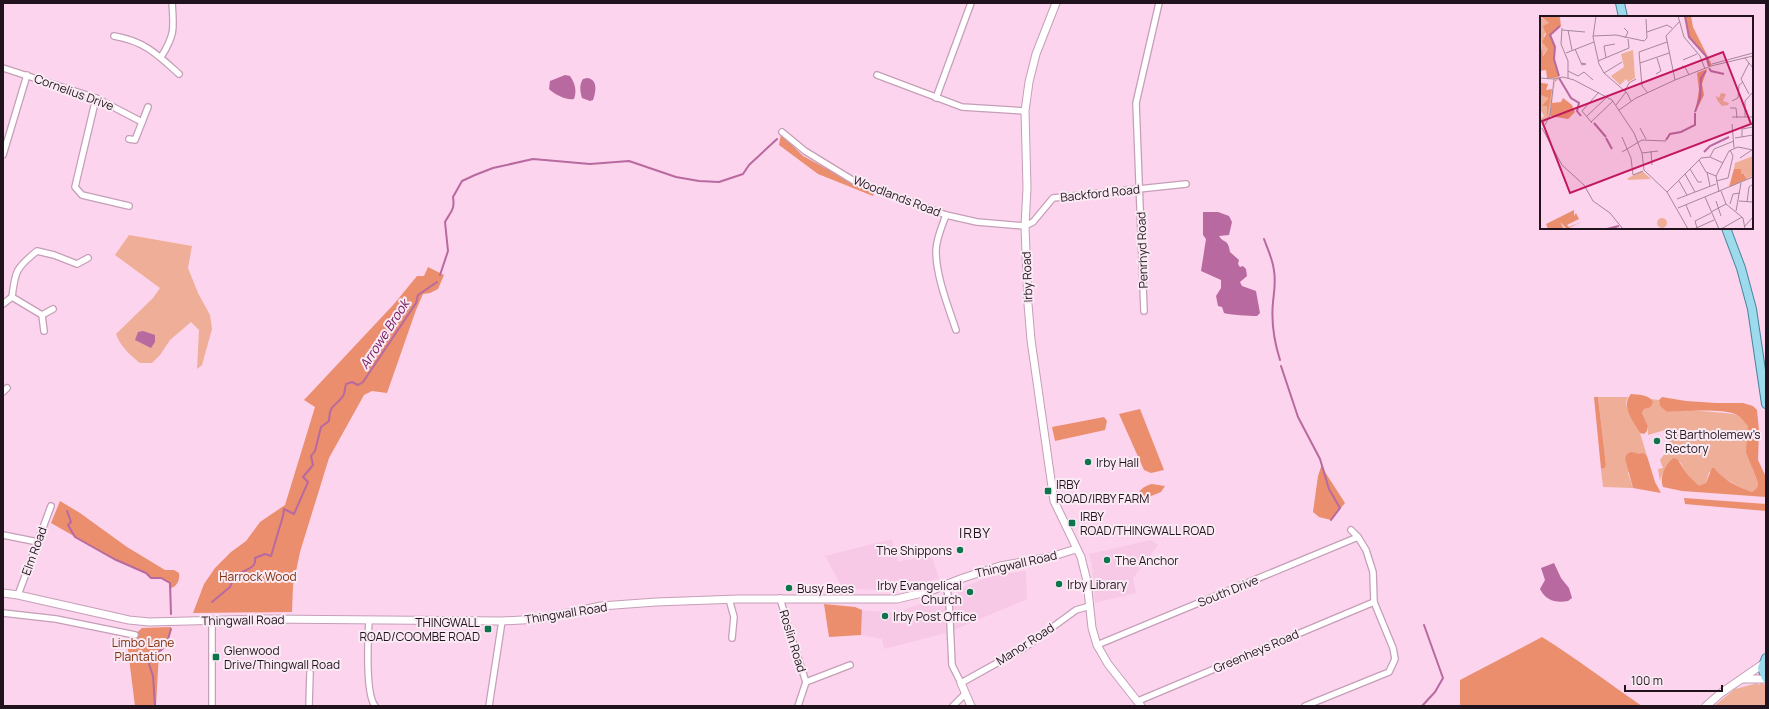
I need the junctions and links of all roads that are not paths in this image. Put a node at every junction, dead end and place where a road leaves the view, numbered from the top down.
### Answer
1 (172, 3) edge
2 (971, 3) edge
3 (1056, 3) edge
4 (1159, 3) edge
5 (1620, 3) edge
6 (1623, 16) edge
7 (114, 36) dead end
8 (161, 57) junction
9 (3, 68) edge
10 (179, 74) dead end
11 (27, 75) junction
12 (877, 75) dead end
13 (96, 98) junction
14 (936, 98) junction
15 (148, 107) dead end
16 (1025, 111) junction
17 (142, 122) junction
18 (782, 132) dead end
19 (130, 139) dead end
20 (3, 155) edge
21 (1186, 184) dead end
22 (1141, 188) junction
23 (129, 206) dead end
24 (946, 215) junction
25 (1025, 226) junction
26 (1726, 229) edge
27 (88, 258) dead end
28 (12, 297) junction
29 (3, 304) edge
30 (53, 309) dead end
31 (1144, 311) dead end
32 (42, 315) junction
33 (956, 330) dead end
34 (44, 331) dead end
35 (1766, 404) edge
36 (51, 506) dead end
37 (1351, 530) dead end
38 (3, 535) edge
39 (1358, 537) junction
40 (38, 542) junction
41 (1076, 549) junction
42 (946, 584) junction
43 (3, 593) edge
44 (18, 595) junction
45 (780, 598) junction
46 (729, 599) junction
47 (1374, 602) junction
48 (1090, 606) junction
49 (3, 613) edge
50 (212, 620) junction
51 (369, 620) junction
52 (502, 621) junction
53 (135, 635) dead end
54 (732, 638) dead end
55 (1097, 645) junction
56 (1764, 661) edge
57 (850, 665) dead end
58 (310, 673) dead end
59 (1743, 679) junction
60 (1766, 679) edge
61 (806, 682) junction
62 (961, 683) junction
63 (965, 694) junction
64 (1140, 704) edge
65 (212, 706) edge
66 (309, 706) edge
67 (375, 706) edge
68 (489, 706) edge
69 (798, 706) edge
70 (953, 706) edge
71 (971, 706) edge
72 (1305, 706) edge
73 (1706, 706) edge

1 - 8 street
2 - 14 street
3 - 16 street, Irby Road
4 - 22 street, Penrhyd Road
5 - 6 main road
7 - 8 street
8 - 10 street
9 - 11 street, Cornelius Drive
11 - 13 street, Cornelius Drive
11 - 20 street
12 - 14 street
13 - 17 street, Cornelius Drive
13 - 23 street
14 - 16 street
15 - 17 street
16 - 25 street, Irby Road
17 - 19 street
18 - 24 street, Woodlands Road
21 - 22 street, Backford Road
22 - 25 street, Backford Road
22 - 31 street, Penrhyd Road
24 - 25 street, Woodlands Road
24 - 33 street
25 - 41 street, Irby Road
26 - 35 main road
27 - 28 street
28 - 29 street
28 - 32 street
30 - 32 street
32 - 34 street
36 - 40 street, Elm Road
37 - 39 street
38 - 40 street
39 - 47 street
39 - 55 street, South Drive
40 - 44 street, Elm Road
41 - 42 street, Thingwall Road
41 - 48 street, Irby Road
42 - 45 street, Thingwall Road
42 - 62 street
43 - 44 street, Thingwall Road
44 - 50 street, Thingwall Road
45 - 46 street, Thingwall Road
45 - 61 street, Roslin Road
46 - 52 street, Thingwall Road
46 - 54 street
47 - 64 street, Greenheys Road
47 - 72 street
48 - 55 street, Irby Road
48 - 62 street, Manor Road
49 - 53 street
50 - 51 street, Thingwall Road
50 - 65 street
51 - 52 street, Thingwall Road
51 - 67 street
52 - 68 street
55 - 64 street, Irby Road
56 - 59 street
56 - 60 main road
57 - 61 street
58 - 66 street
59 - 60 street
59 - 73 street
61 - 69 street, Roslin Road
62 - 63 street
63 - 70 street
63 - 71 street

